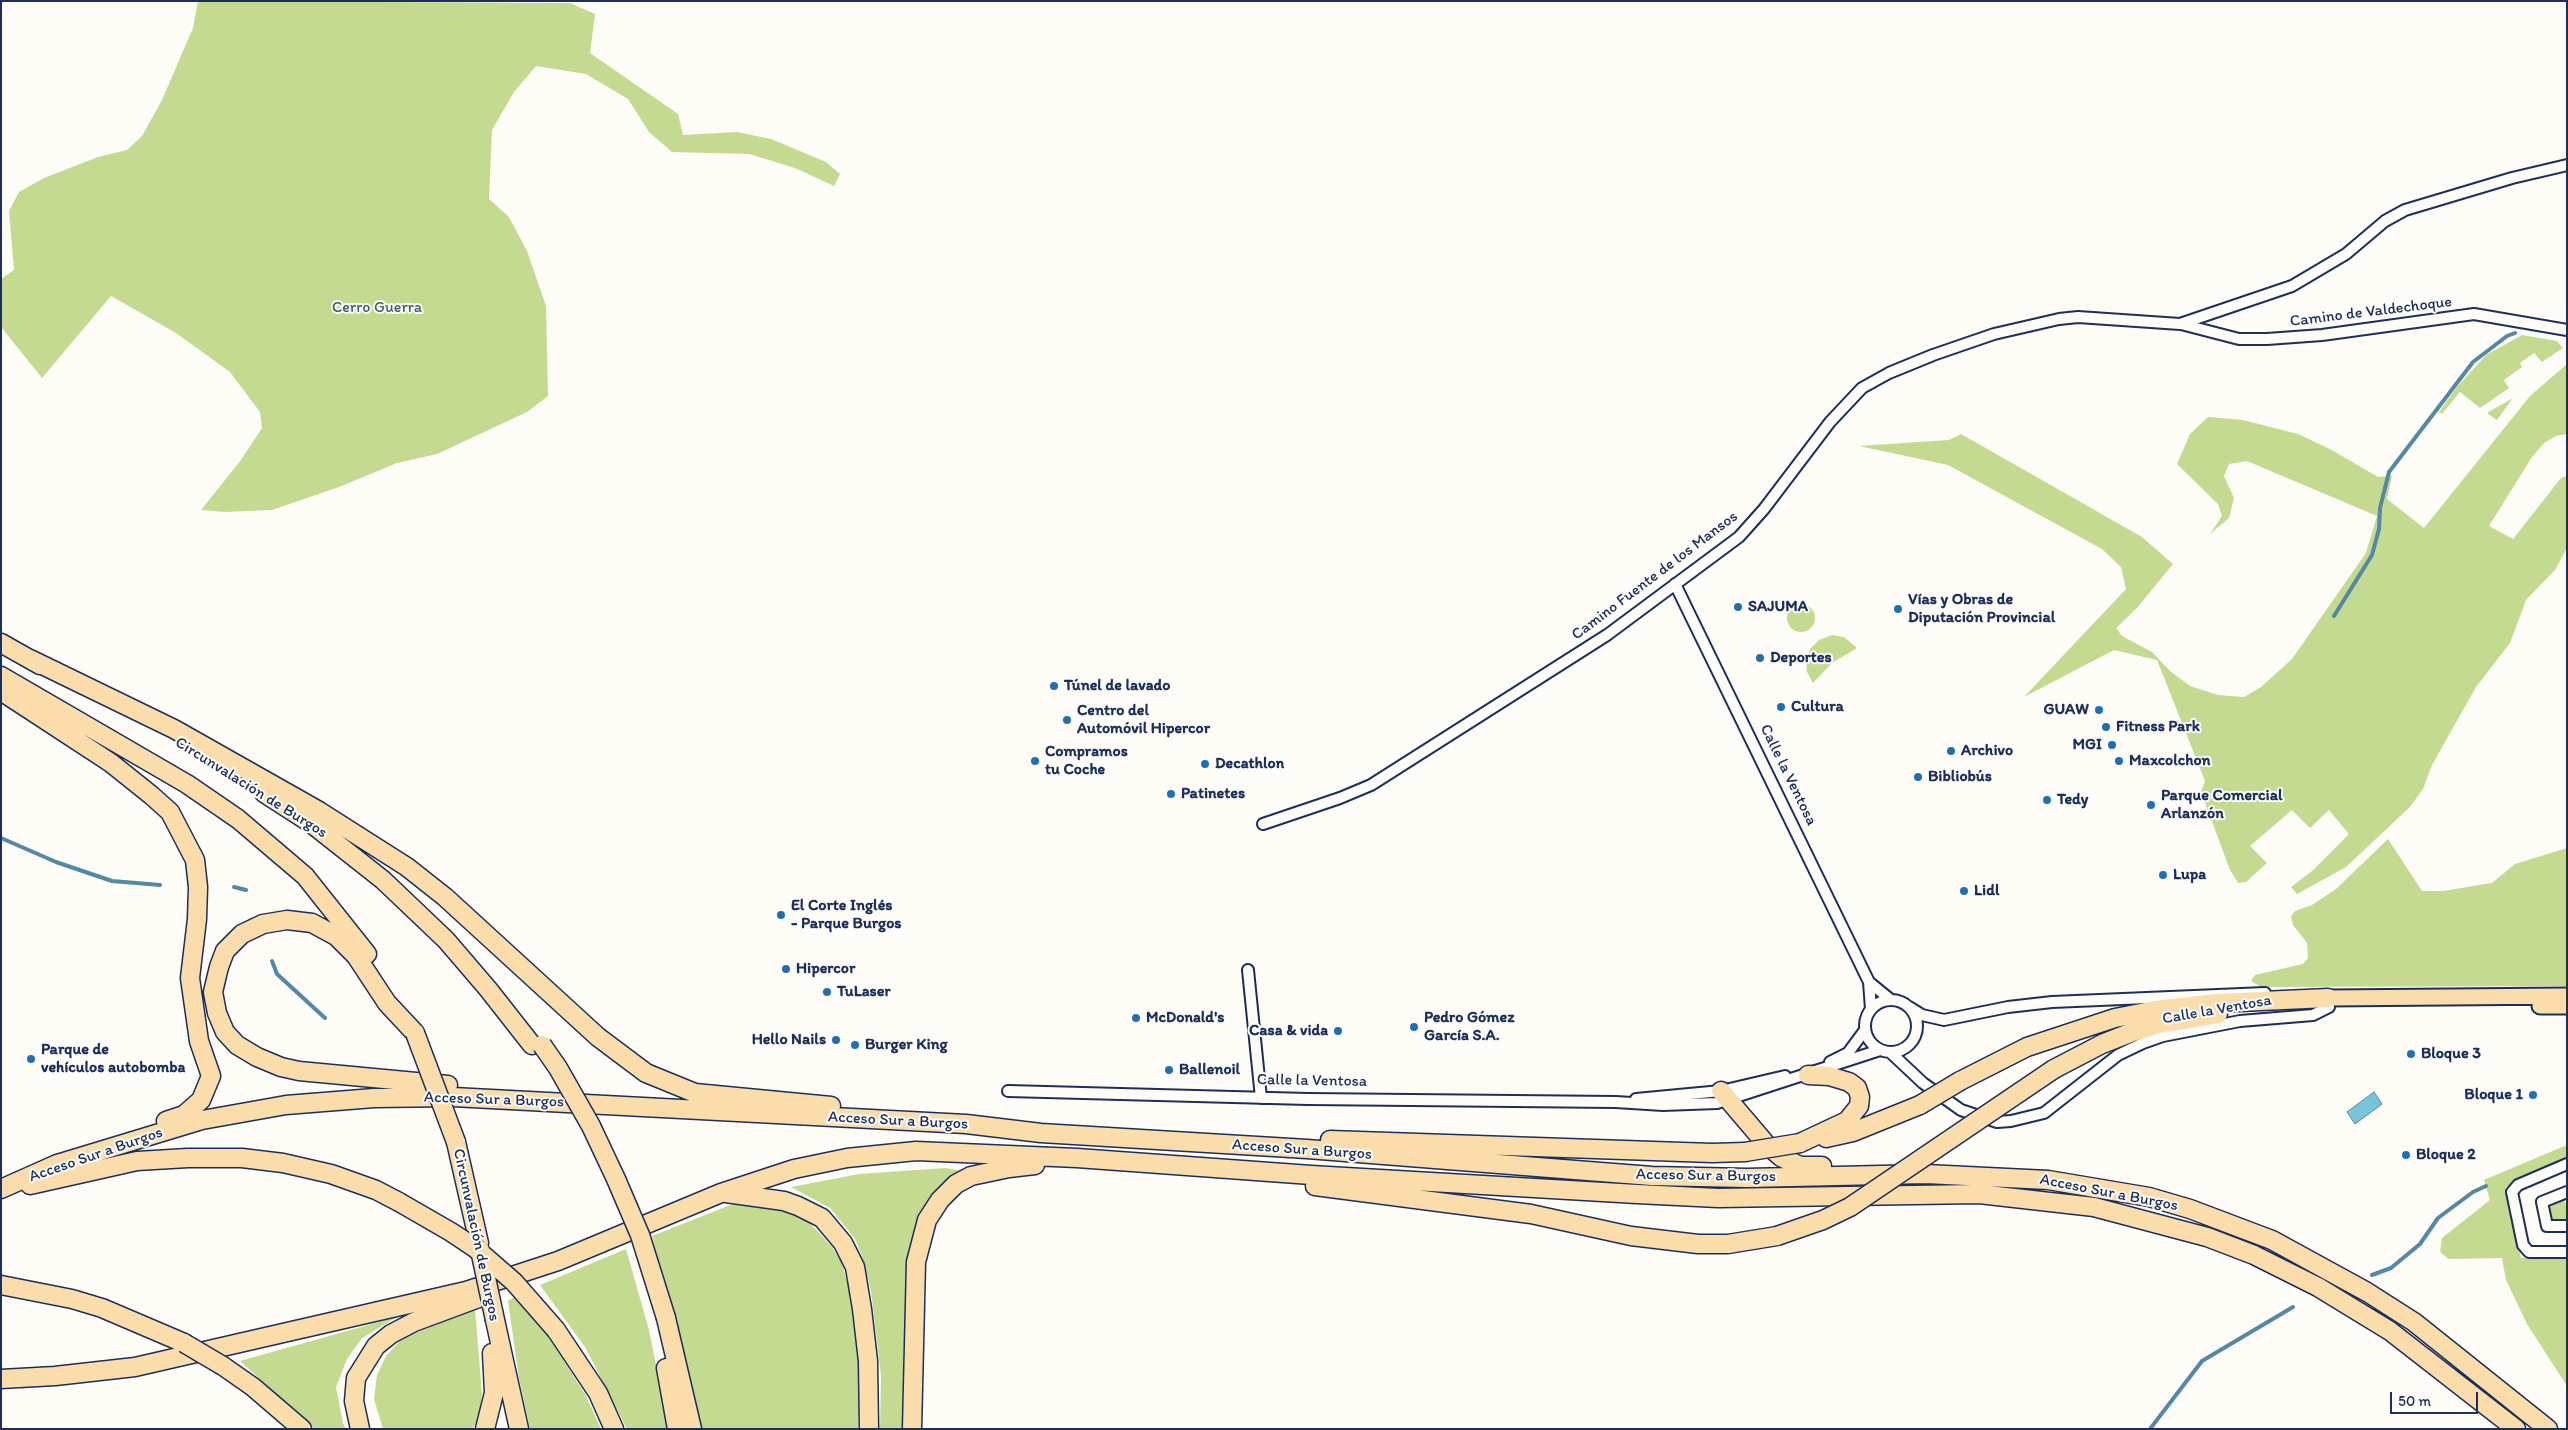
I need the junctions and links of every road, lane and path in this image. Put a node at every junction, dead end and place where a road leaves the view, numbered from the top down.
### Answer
1 (2567, 165) edge
2 (2180, 324) junction
3 (2567, 330) edge
4 (1675, 584) junction
5 (1, 643) edge
6 (30, 659) junction
7 (1, 676) edge
8 (1, 691) edge
9 (1263, 824) dead end
10 (1248, 970) dead end
11 (1869, 982) junction
12 (2567, 996) edge
13 (1891, 1000) junction
14 (2328, 1002) junction
15 (2567, 1006) edge
16 (1909, 1007) junction
17 (1871, 1009) junction
18 (1865, 1030) junction
19 (415, 1034) junction
20 (1885, 1051) junction
21 (1820, 1072) junction
22 (1008, 1091) dead end
23 (1726, 1096) junction
24 (1261, 1098) junction
25 (515, 1099) junction
26 (966, 1124) junction
27 (1800, 1142) junction
28 (1069, 1157) junction
29 (57, 1164) junction
30 (2567, 1164) edge
31 (1243, 1170) junction
32 (2098, 1186) junction
33 (1, 1188) edge
34 (1, 1192) edge
35 (2567, 1192) edge
36 (721, 1193) junction
37 (2567, 1226) edge
38 (2567, 1252) edge
39 (558, 1261) junction
40 (1, 1285) edge
41 (661, 1318) junction
42 (495, 1345) junction
43 (1, 1378) edge
44 (302, 1429) edge
45 (360, 1429) edge
46 (485, 1429) edge
47 (519, 1429) edge
48 (614, 1429) edge
49 (677, 1429) edge
50 (692, 1429) edge
51 (869, 1429) edge
52 (912, 1429) edge
53 (2516, 1429) edge
54 (2548, 1429) edge

1 - 2 street, Camino Fuente de los Mansos
2 - 3 street, Camino de Valdechoque
2 - 4 street, Camino Fuente de los Mansos
4 - 9 street, Camino Fuente de los Mansos
4 - 11 street, Calle la Ventosa
5 - 6 highway, Circunvalación de Burgos
6 - 26 highway
6 - 41 highway, Circunvalación de Burgos
7 - 19 highway, Circunvalación de Burgos
8 - 29 highway
10 - 24 street
11 - 13 street, Calle la Ventosa
11 - 17 street, Calle la Ventosa
12 - 14 main road, Calle la Ventosa
13 - 16 street
13 - 17 street
14 - 15 main road, Calle la Ventosa
14 - 16 street, Calle la Ventosa
14 - 20 street, Calle la Ventosa
14 - 27 highway, bridge
14 - 31 highway, bridge
16 - 20 street
17 - 18 street
18 - 20 street
18 - 21 street, Calle la Ventosa
19 - 25 highway
19 - 42 highway, Circunvalación de Burgos, bridge
20 - 21 street, Calle la Ventosa
21 - 23 street, Calle la Ventosa
21 - 23 street, Calle la Ventosa
21 - 27 highway
22 - 24 street, Calle la Ventosa
23 - 24 street, Calle la Ventosa
23 - 32 highway
25 - 26 highway, Acceso Sur a Burgos
25 - 29 highway, Acceso Sur a Burgos
26 - 27 highway, bridge
26 - 32 highway, Acceso Sur a Burgos
28 - 31 highway, Acceso Sur a Burgos
28 - 36 highway, Acceso Sur a Burgos
28 - 52 highway
29 - 33 highway, Acceso Sur a Burgos
30 - 38 street
31 - 53 highway, Acceso Sur a Burgos
32 - 54 highway, Acceso Sur a Burgos
34 - 48 highway, bridge
35 - 37 street
36 - 39 highway, Acceso Sur a Burgos
36 - 51 highway
39 - 43 highway, Acceso Sur a Burgos
39 - 45 highway
40 - 44 highway, bridge
41 - 49 highway, Circunvalación de Burgos
41 - 50 highway
42 - 46 highway
42 - 47 highway, Circunvalación de Burgos

